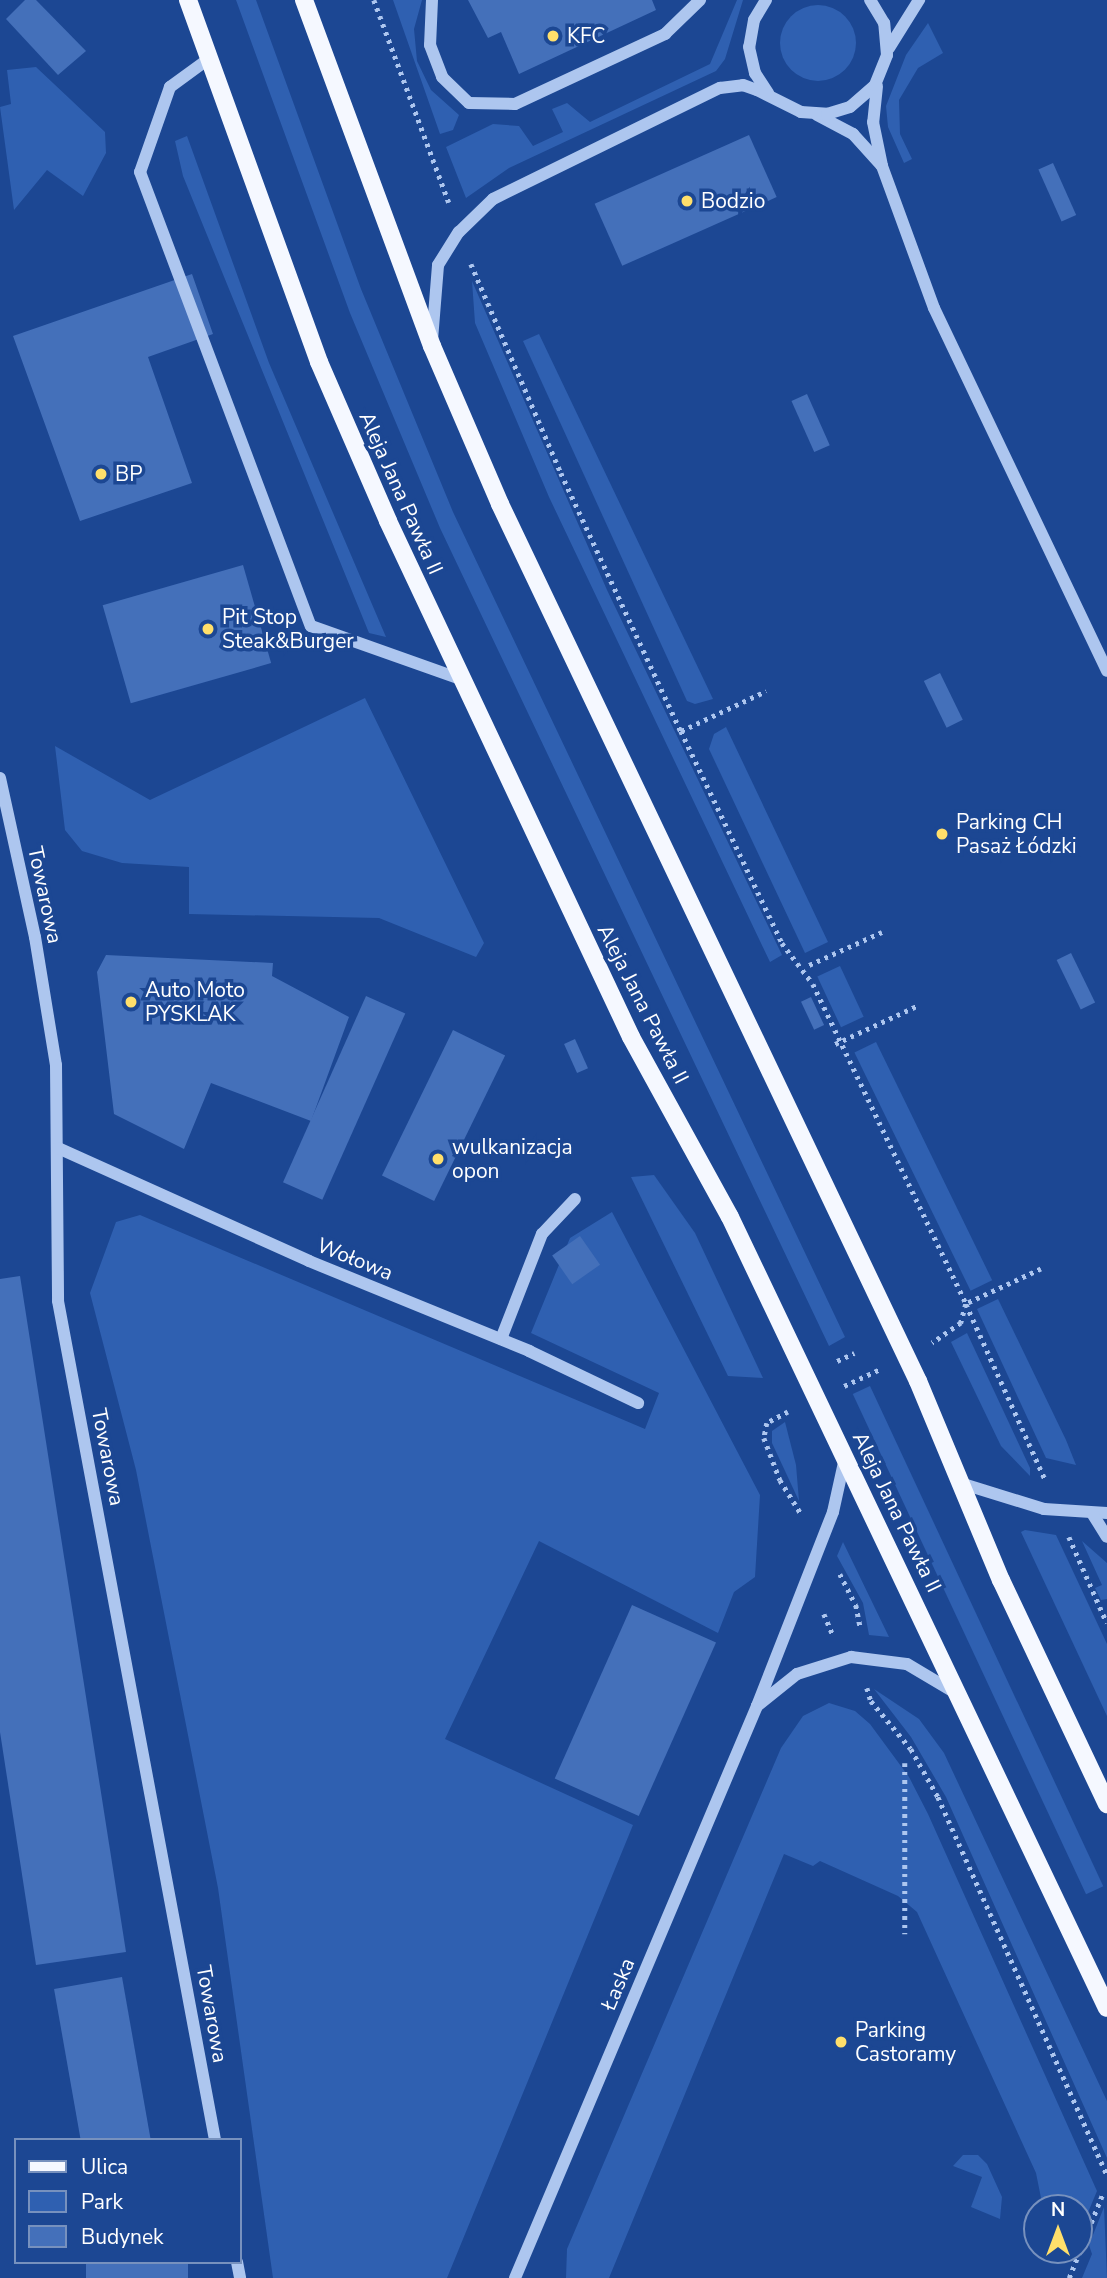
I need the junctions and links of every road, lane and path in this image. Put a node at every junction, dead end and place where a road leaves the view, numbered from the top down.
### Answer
1 (188, 0) edge
2 (304, 0) edge
3 (374, 0) edge
4 (432, 0) edge
5 (700, 0) edge
6 (766, 0) edge
7 (870, 0) edge
8 (919, 0) edge
9 (887, 55) junction
10 (207, 60) junction
11 (880, 76) junction
12 (779, 102) junction
13 (814, 114) junction
14 (882, 166) junction
15 (459, 232) junction
16 (432, 346) junction
17 (1107, 671) edge
18 (461, 679) junction
19 (766, 691) dead end
20 (681, 731) junction
21 (0, 778) edge
22 (882, 932) dead end
23 (808, 965) dead end
24 (916, 1006) dead end
25 (838, 1042) junction
26 (58, 1148) junction
27 (575, 1199) dead end
28 (1041, 1269) dead end
29 (966, 1304) junction
30 (943, 1337) dead end
31 (501, 1339) junction
32 (854, 1353) dead end
33 (837, 1361) dead end
34 (865, 1376) dead end
35 (848, 1384) dead end
36 (638, 1403) dead end
37 (785, 1413) dead end
38 (845, 1456) junction
39 (960, 1483) junction
40 (1058, 1511) junction
41 (1092, 1513) junction
42 (1107, 1513) edge
43 (803, 1517) dead end
44 (1107, 1537) edge
45 (834, 1564) dead end
46 (817, 1601) dead end
47 (1107, 1623) edge
48 (862, 1634) dead end
49 (834, 1637) dead end
50 (866, 1681) dead end
51 (959, 1696) junction
52 (757, 1706) junction
53 (905, 1763) dead end
54 (1107, 1804) edge
55 (905, 1934) dead end
56 (1107, 2008) edge
57 (215, 2138) edge
58 (1107, 2175) edge
59 (1103, 2193) dead end
60 (515, 2278) edge
61 (1069, 2278) edge

1 - 10 main road, Aleja Jana Pawła II
2 - 16 main road
3 - 15 path
4 - 5 street
6 - 12 street
7 - 9 street
8 - 9 street
9 - 11 street
10 - 18 main road, Aleja Jana Pawła II
10 - 18 street
11 - 13 street
11 - 14 street
12 - 13 street
12 - 15 street
13 - 14 street
14 - 17 street
15 - 16 street
15 - 20 path
16 - 39 main road
18 - 38 main road, Aleja Jana Pawła II
19 - 20 path
20 - 25 path
21 - 26 street, Towarowa
22 - 23 path
24 - 25 path
25 - 29 path
26 - 31 street, Wołowa
26 - 57 street, Towarowa
27 - 31 street
28 - 29 path
29 - 30 path
29 - 40 path
31 - 36 street, Wołowa
32 - 33 path
34 - 35 path
37 - 43 path
38 - 51 main road, Aleja Jana Pawła II
38 - 52 street, Łaska
39 - 40 street
39 - 54 main road
40 - 41 street
40 - 47 path
41 - 42 street
41 - 44 street
45 - 48 path
46 - 49 path
50 - 58 path
51 - 52 street, Łaska
51 - 56 main road, Aleja Jana Pawła II
52 - 60 street, Łaska
53 - 55 path
59 - 61 path

